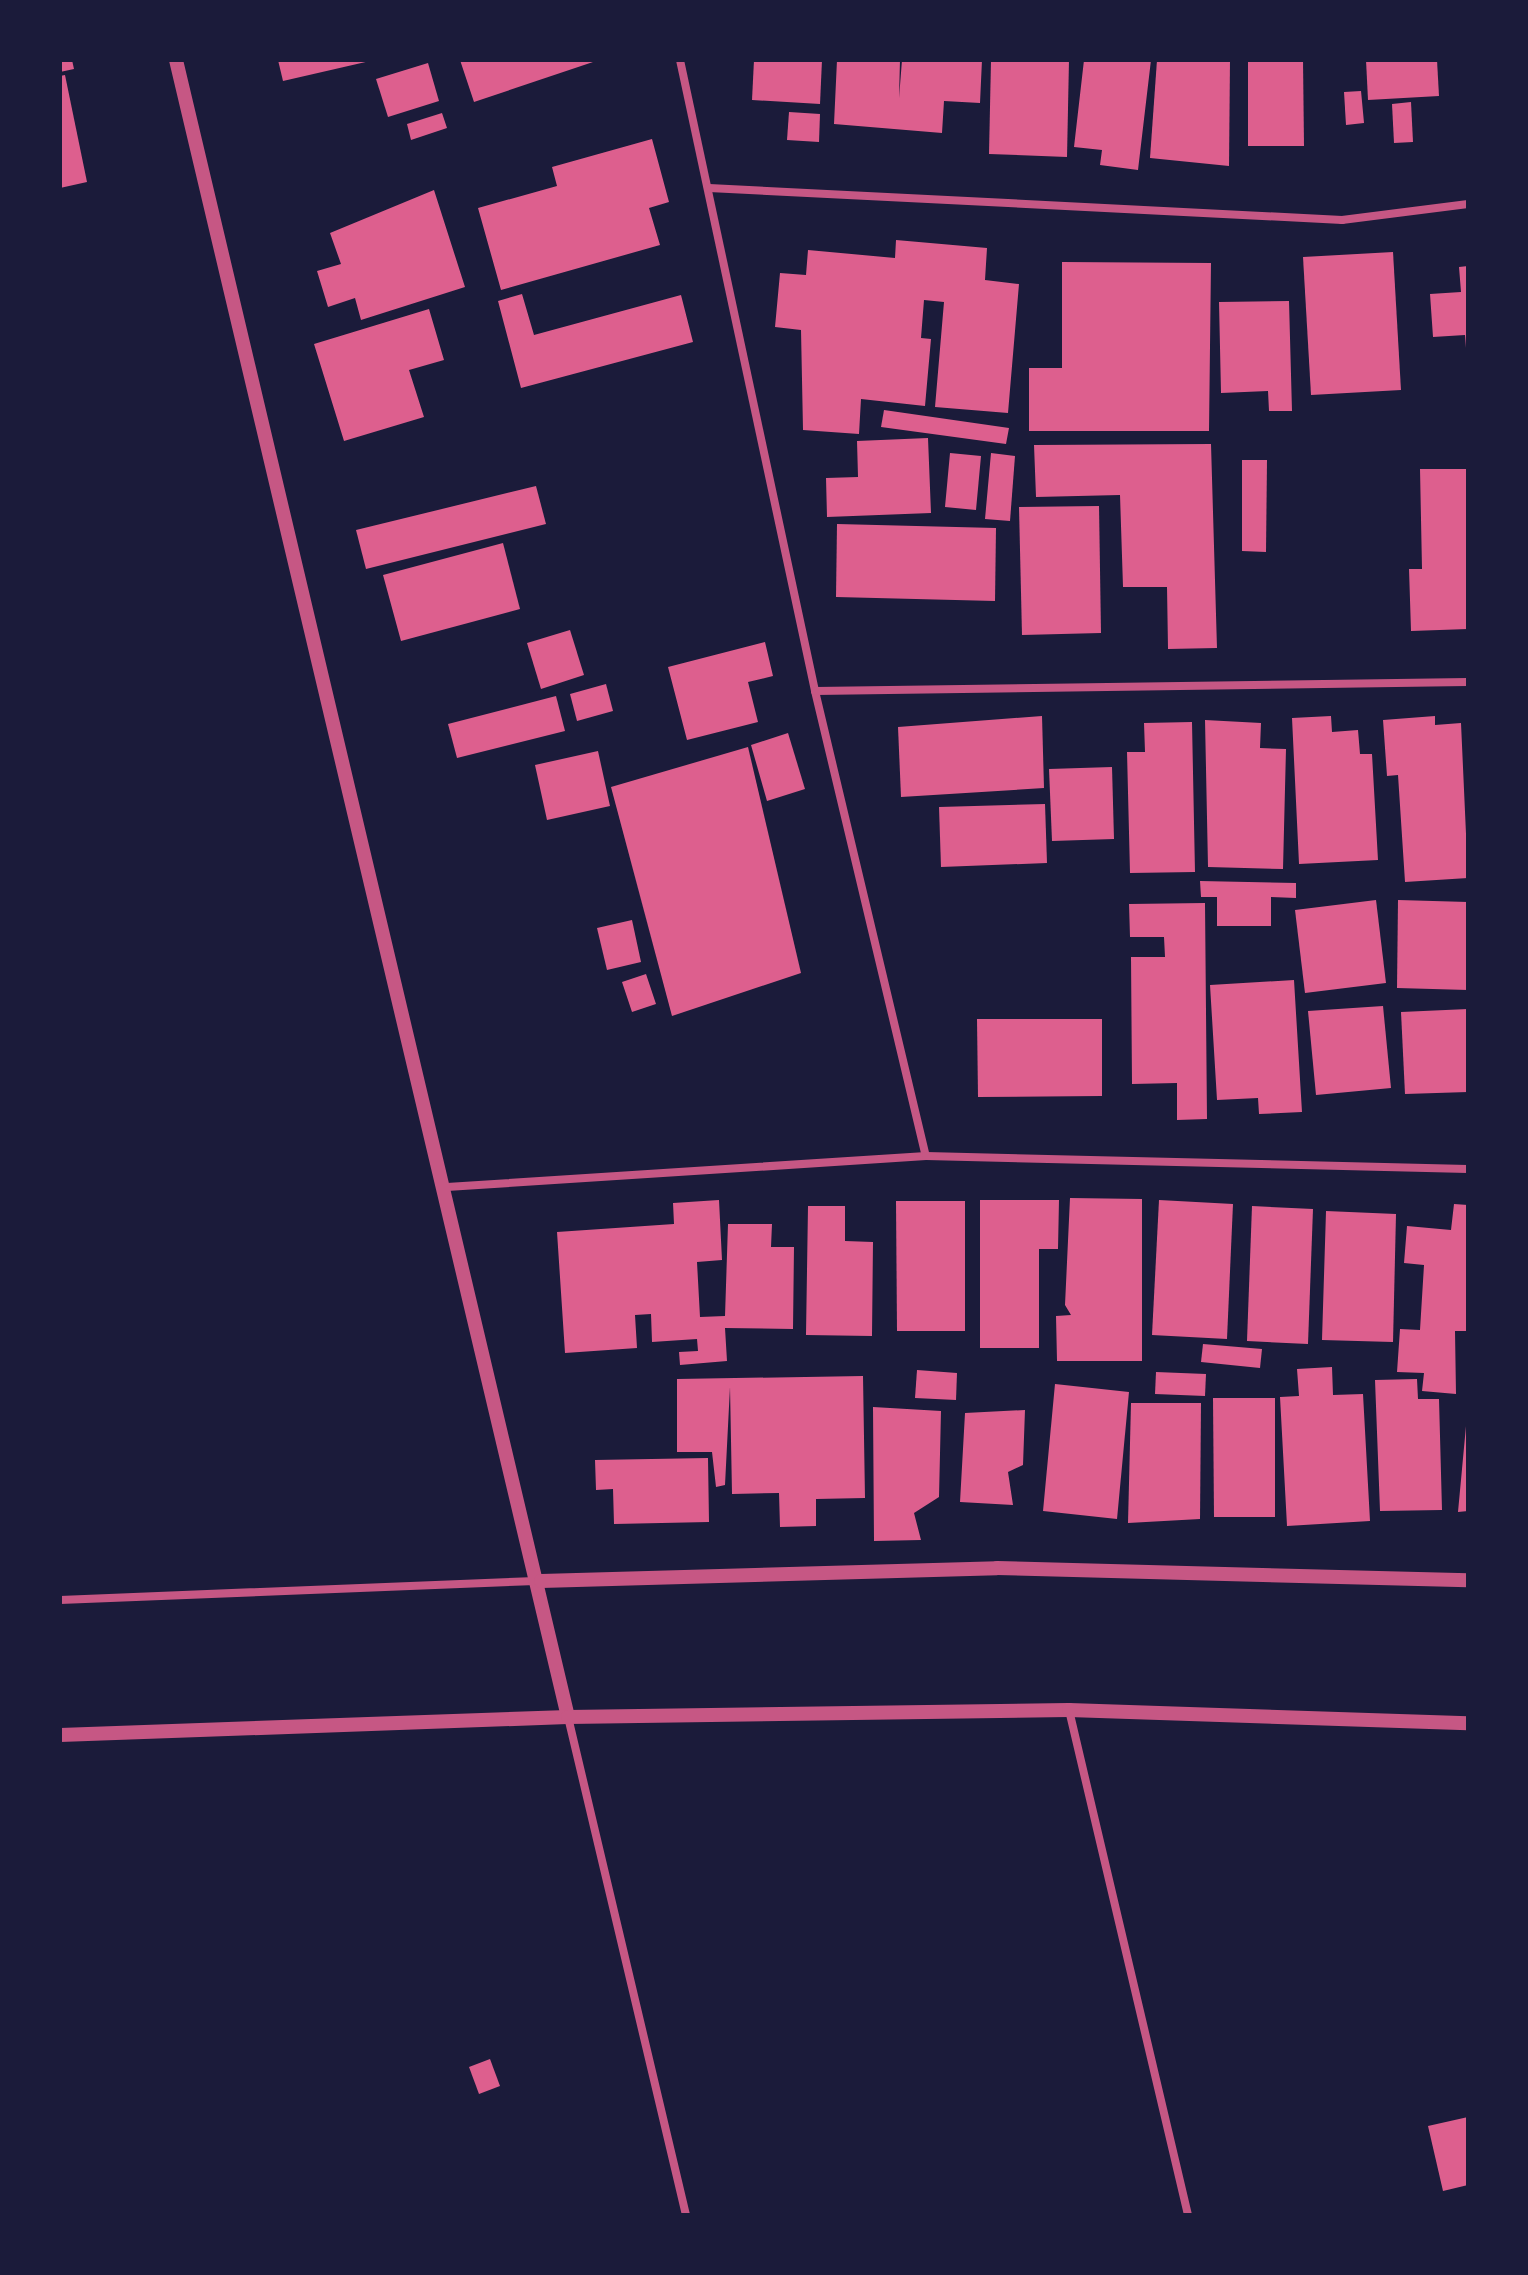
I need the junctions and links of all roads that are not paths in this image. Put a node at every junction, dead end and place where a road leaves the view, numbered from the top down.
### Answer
1 (176, 60) edge
2 (680, 60) edge
3 (709, 188) junction
4 (1468, 204) edge
5 (1468, 682) edge
6 (815, 691) junction
7 (926, 1156) junction
8 (1468, 1169) edge
9 (447, 1187) junction
10 (1468, 1580) edge
11 (541, 1581) junction
12 (60, 1600) edge
13 (1069, 1710) junction
14 (568, 1717) junction
15 (1468, 1723) edge
16 (60, 1735) edge
17 (686, 2215) edge
18 (1188, 2215) edge

1 - 9 street
2 - 3 street
3 - 4 street
3 - 6 street
5 - 6 street
6 - 7 street
7 - 8 street
7 - 9 street
9 - 11 street
10 - 11 street
11 - 12 street
11 - 14 street
13 - 14 street
13 - 15 street
13 - 18 street
14 - 16 street
14 - 17 street

